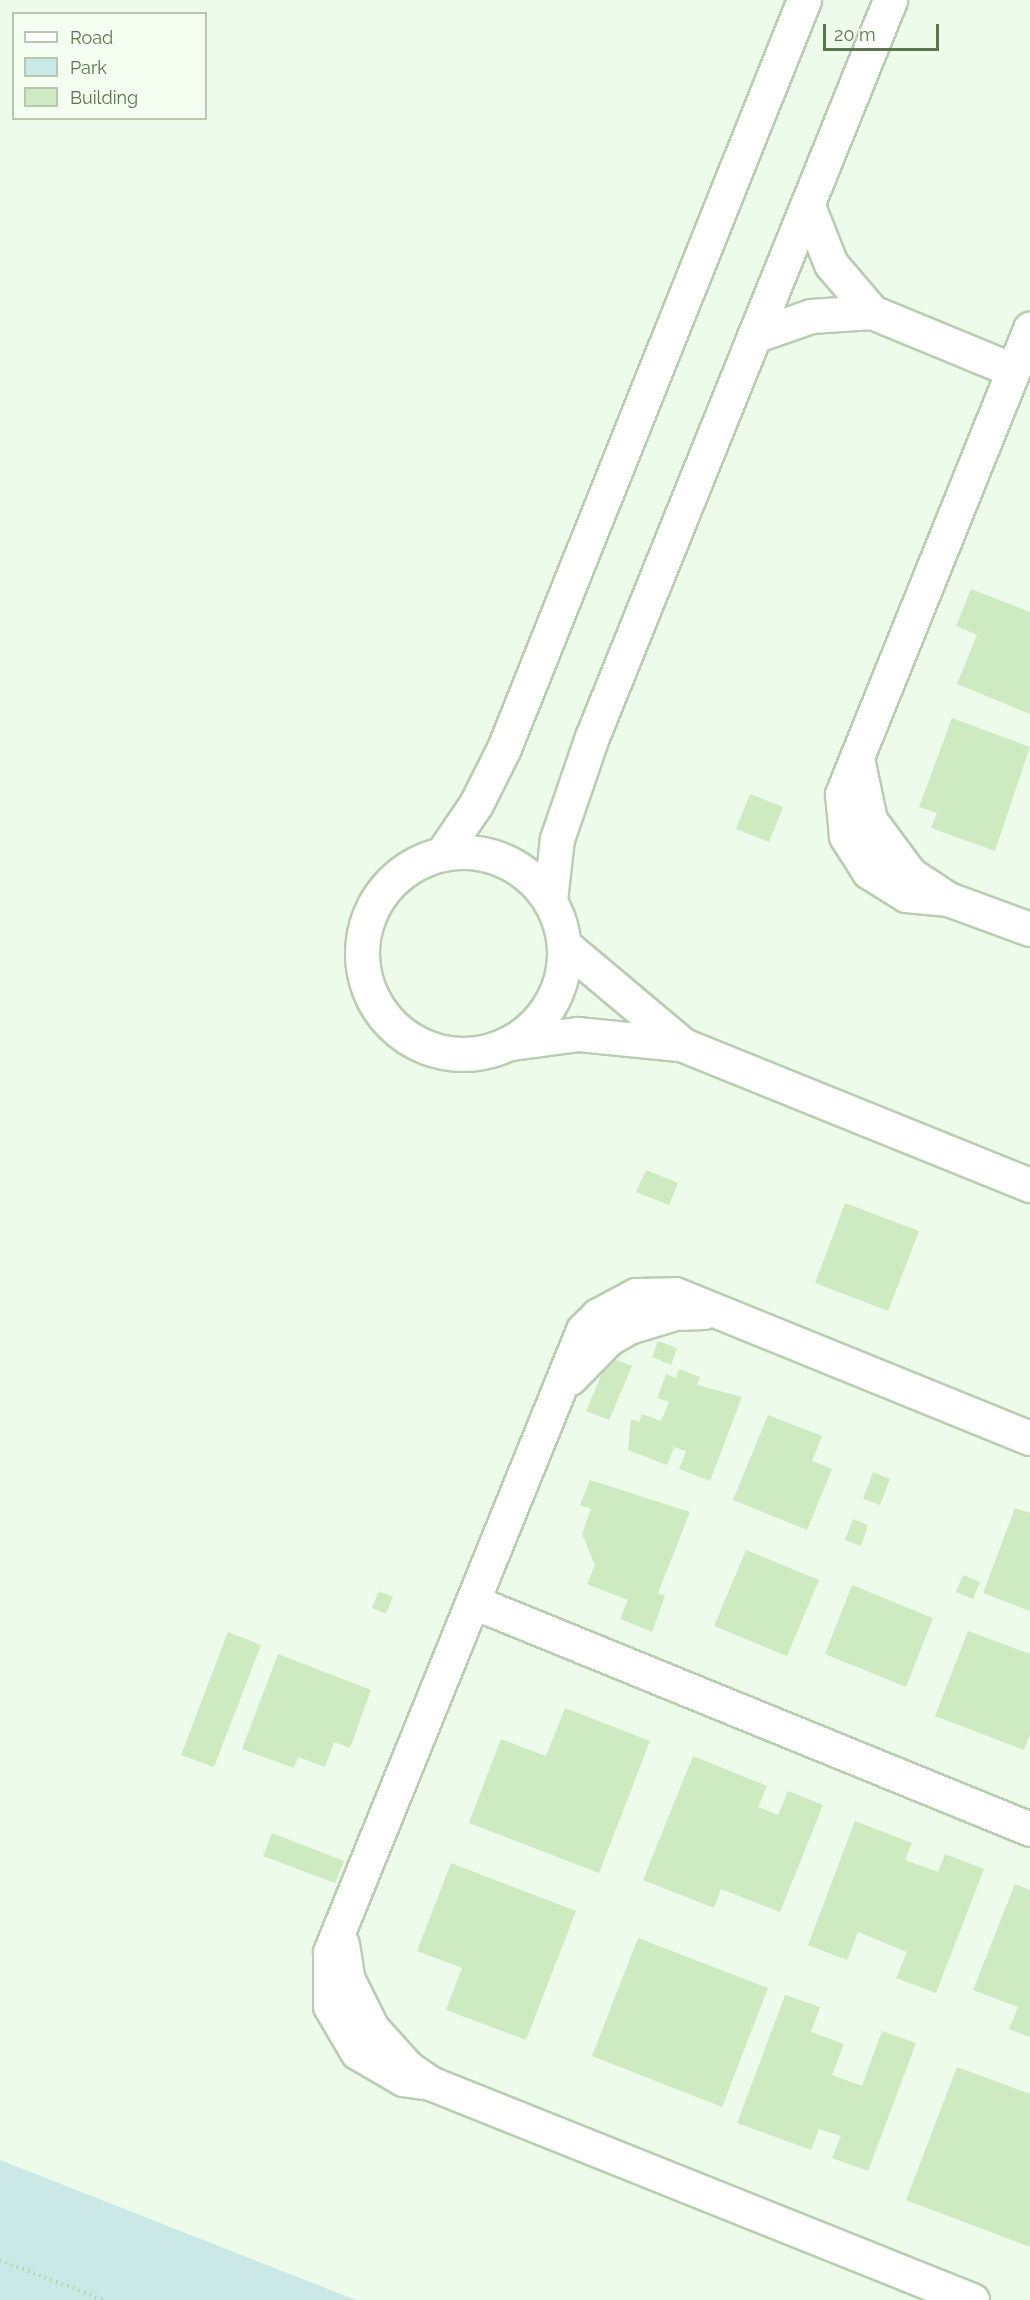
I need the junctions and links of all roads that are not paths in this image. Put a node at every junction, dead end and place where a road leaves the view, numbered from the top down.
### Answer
1 (804, 0) edge
2 (890, 0) edge
3 (808, 206) junction
4 (872, 312) junction
5 (1030, 329) edge
6 (754, 336) junction
7 (1013, 370) junction
8 (442, 854) junction
9 (550, 900) junction
10 (1030, 929) edge
11 (564, 945) junction
12 (508, 1044) junction
13 (683, 1045) junction
14 (1030, 1185) edge
15 (1030, 1438) edge
16 (476, 1603) junction
17 (1030, 1829) edge
18 (972, 2300) edge

1 - 8 street
2 - 3 street
3 - 4 street
3 - 6 street
4 - 6 street
4 - 7 street
5 - 7 street
6 - 9 street
7 - 10 street
8 - 9 street
8 - 12 street
9 - 11 street
11 - 12 street
11 - 13 street
12 - 13 street
13 - 14 street
15 - 16 street
16 - 17 street
16 - 18 street

